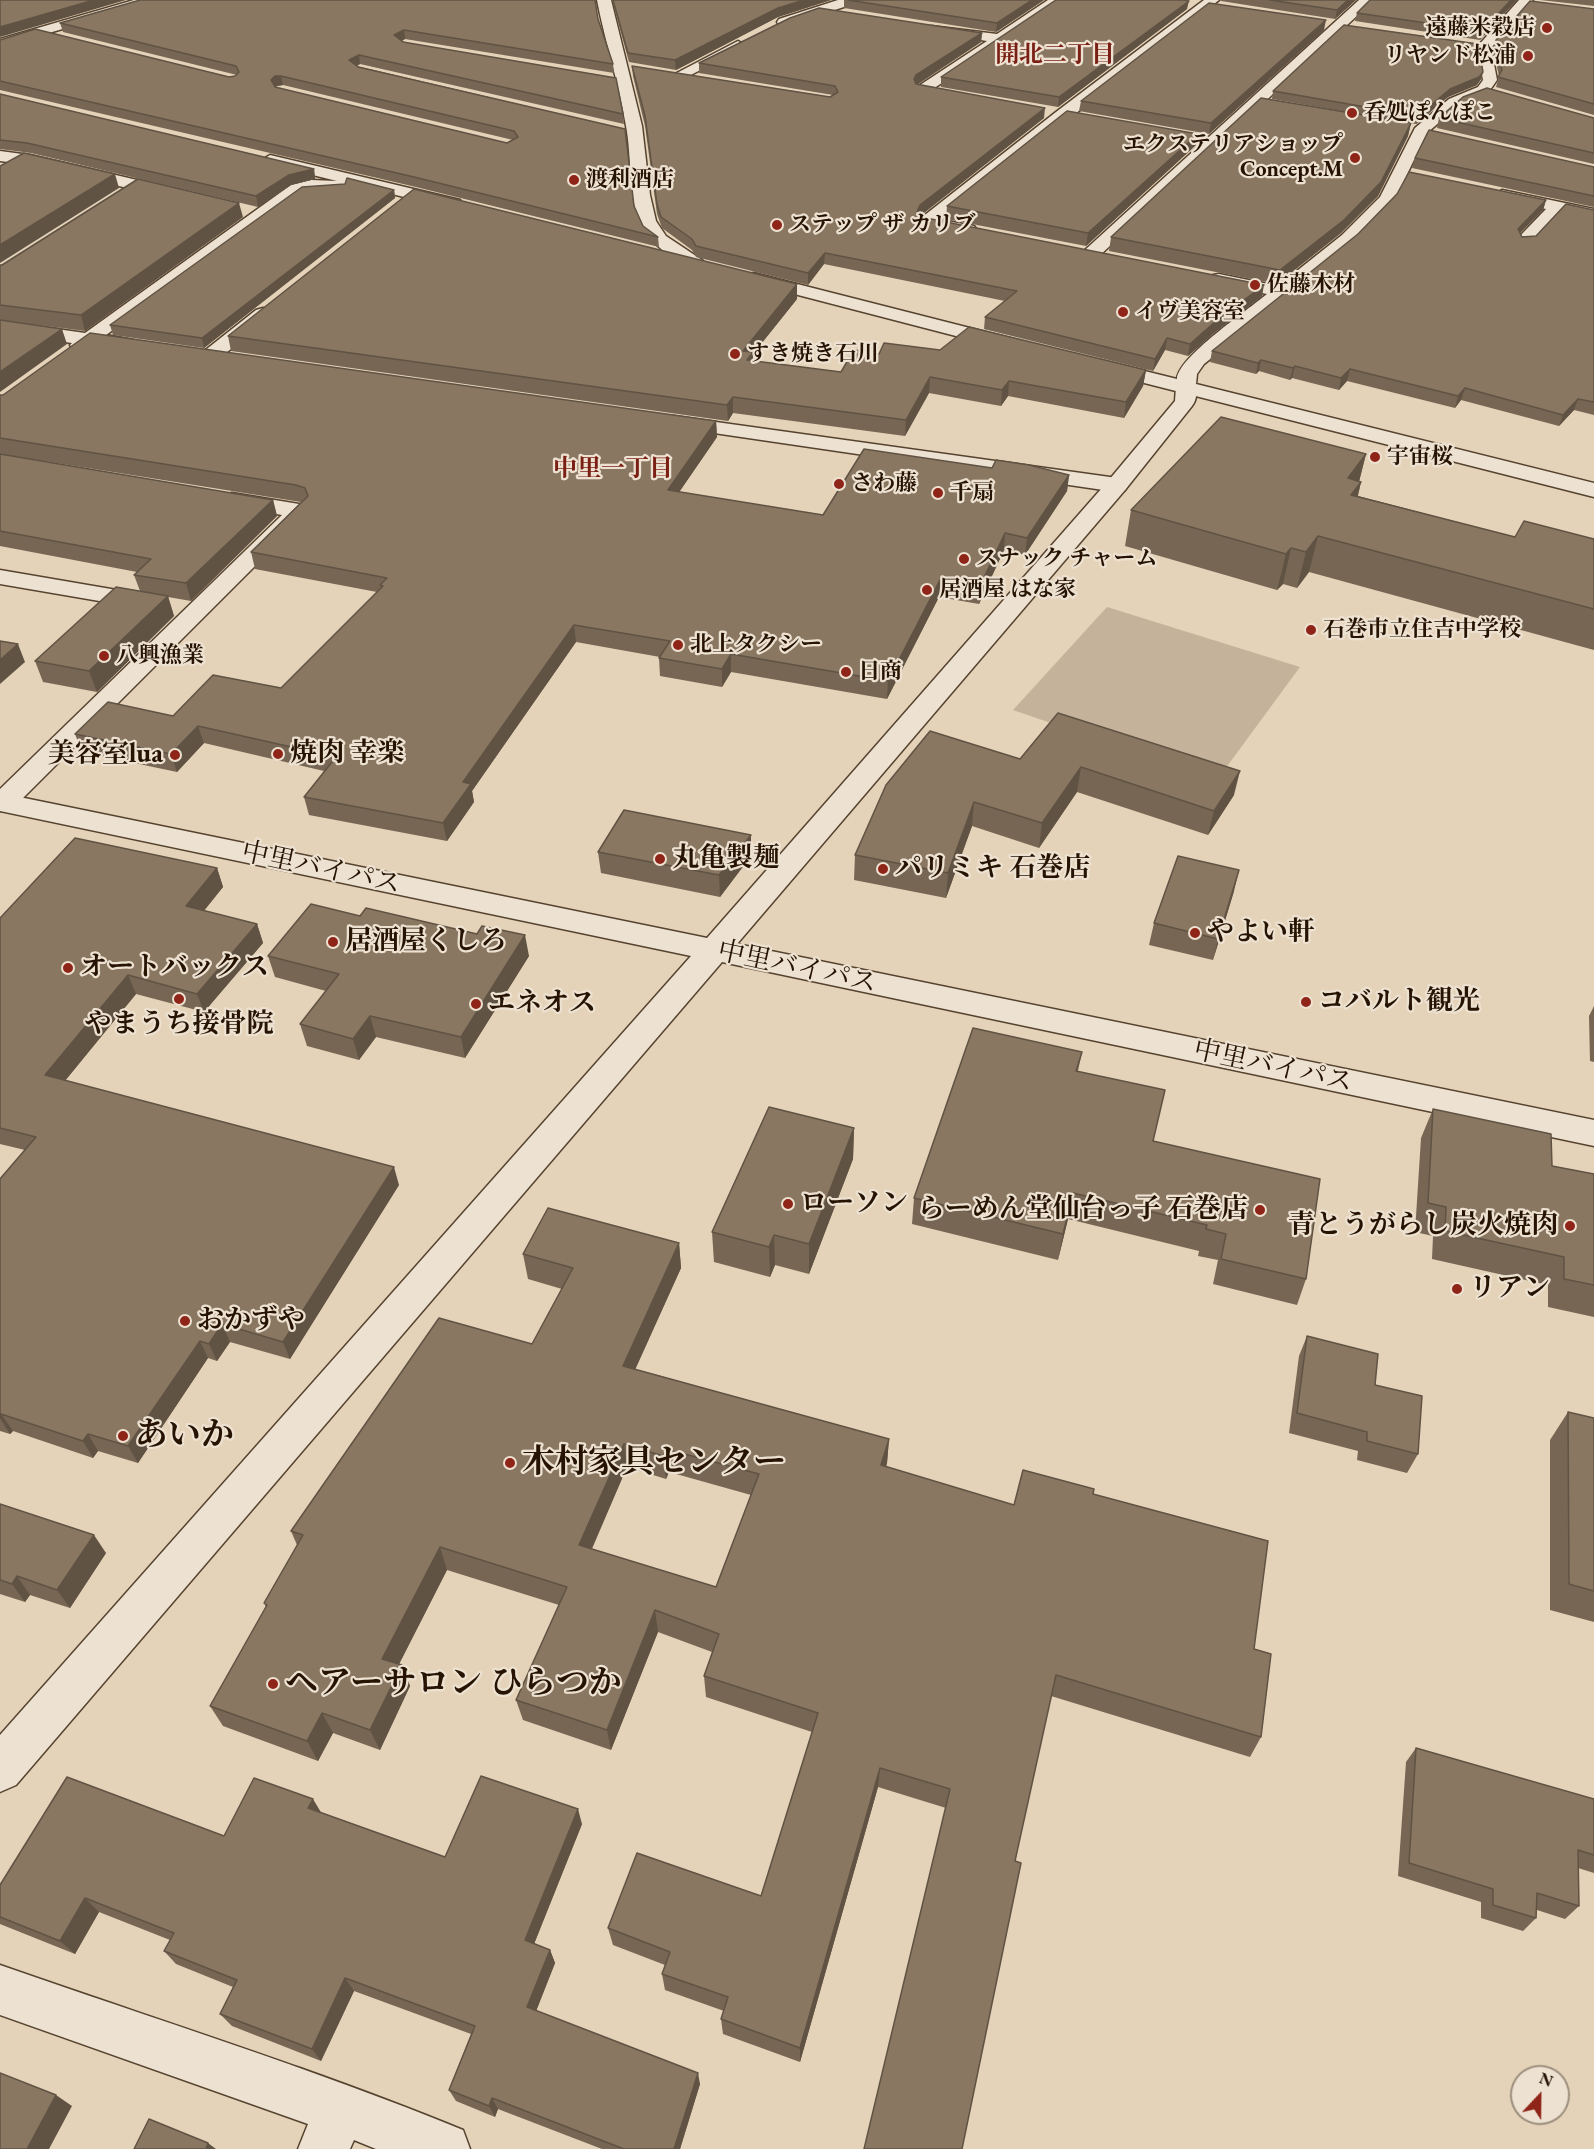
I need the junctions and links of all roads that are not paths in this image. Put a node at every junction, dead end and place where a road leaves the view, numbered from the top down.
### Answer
1 (148, 0) edge
2 (604, 0) edge
3 (851, 0) edge
4 (1057, 0) edge
5 (1367, 0) edge
6 (1528, 2) edge
7 (1186, 3) edge
8 (1208, 3) edge
9 (1228, 9) edge
10 (820, 11) junction
11 (843, 15) edge
12 (1318, 22) edge
13 (1347, 26) junction
14 (773, 27) edge
15 (926, 28) edge
16 (38, 32) junction
17 (61, 38) edge
18 (752, 38) edge
19 (997, 38) junction
20 (0, 43) edge
21 (626, 72) junction
22 (604, 80) edge
23 (701, 80) edge
24 (945, 94) edge
25 (1256, 103) junction
26 (1280, 107) edge
27 (1038, 111) edge
28 (1061, 115) junction
29 (1084, 119) edge
30 (614, 129) edge
31 (1414, 130) junction
32 (636, 134) junction
33 (1189, 137) edge
34 (1443, 137) edge
35 (1212, 141) junction
36 (0, 156) edge
37 (255, 156) edge
38 (30, 160) junction
39 (10, 171) edge
40 (138, 186) junction
41 (387, 188) junction
42 (1490, 192) edge
43 (415, 194) junction
44 (118, 199) edge
45 (194, 199) edge
46 (1558, 207) junction
47 (394, 208) edge
48 (472, 208) edge
49 (238, 209) dead end
50 (260, 214) junction
51 (1594, 214) edge
52 (986, 233) edge
53 (1525, 241) edge
54 (651, 253) edge
55 (1114, 258) edge
56 (696, 264) junction
57 (717, 269) edge
58 (738, 274) edge
59 (1204, 276) edge
60 (1282, 292) junction
61 (275, 304) edge
62 (0, 327) edge
63 (89, 339) junction
64 (144, 346) edge
65 (1024, 347) edge
66 (188, 353) edge
67 (68, 355) edge
68 (210, 356) junction
69 (241, 360) edge
70 (1082, 361) edge
71 (1186, 387) junction
72 (654, 419) edge
73 (1117, 485) junction
74 (1594, 490) edge
75 (210, 496) edge
76 (0, 577) edge
77 (197, 611) junction
78 (1, 802) edge
79 (714, 951) junction
80 (1594, 1133) edge
81 (0, 1769) edge
82 (0, 1990) edge
83 (332, 2129) edge
84 (444, 2149) edge

1 - 16 street
2 - 21 street
3 - 10 street
4 - 19 street
5 - 13 street
6 - 31 street
7 - 8 street
8 - 9 street
8 - 28 street
10 - 11 street
10 - 14 street
12 - 13 street
13 - 25 street
15 - 19 street
16 - 17 street
16 - 20 street
18 - 23 street
19 - 24 street
21 - 22 street
21 - 32 street
25 - 26 street
25 - 35 street
27 - 28 street
28 - 29 street
28 - 52 street
30 - 32 street
31 - 34 street
31 - 60 street
32 - 56 street
33 - 35 street
35 - 55 street
36 - 38 street
37 - 41 street
38 - 39 street
38 - 40 street
40 - 44 street
40 - 45 street
41 - 43 street
41 - 50 street
42 - 46 street
43 - 47 street
43 - 48 street
46 - 51 street
46 - 53 street
49 - 50 street
50 - 63 street
54 - 56 street
56 - 57 street
58 - 65 street
59 - 60 street
60 - 71 street
61 - 68 street
62 - 63 street
63 - 64 street
63 - 67 street
66 - 68 street
68 - 69 street
70 - 71 street
71 - 73 street
71 - 74 street
72 - 73 street
73 - 79 street
75 - 77 street
76 - 77 street
77 - 78 street
78 - 79 street, 中里バイパス
79 - 80 street, 中里バイパス
79 - 81 street
82 - 83 street
83 - 84 street

